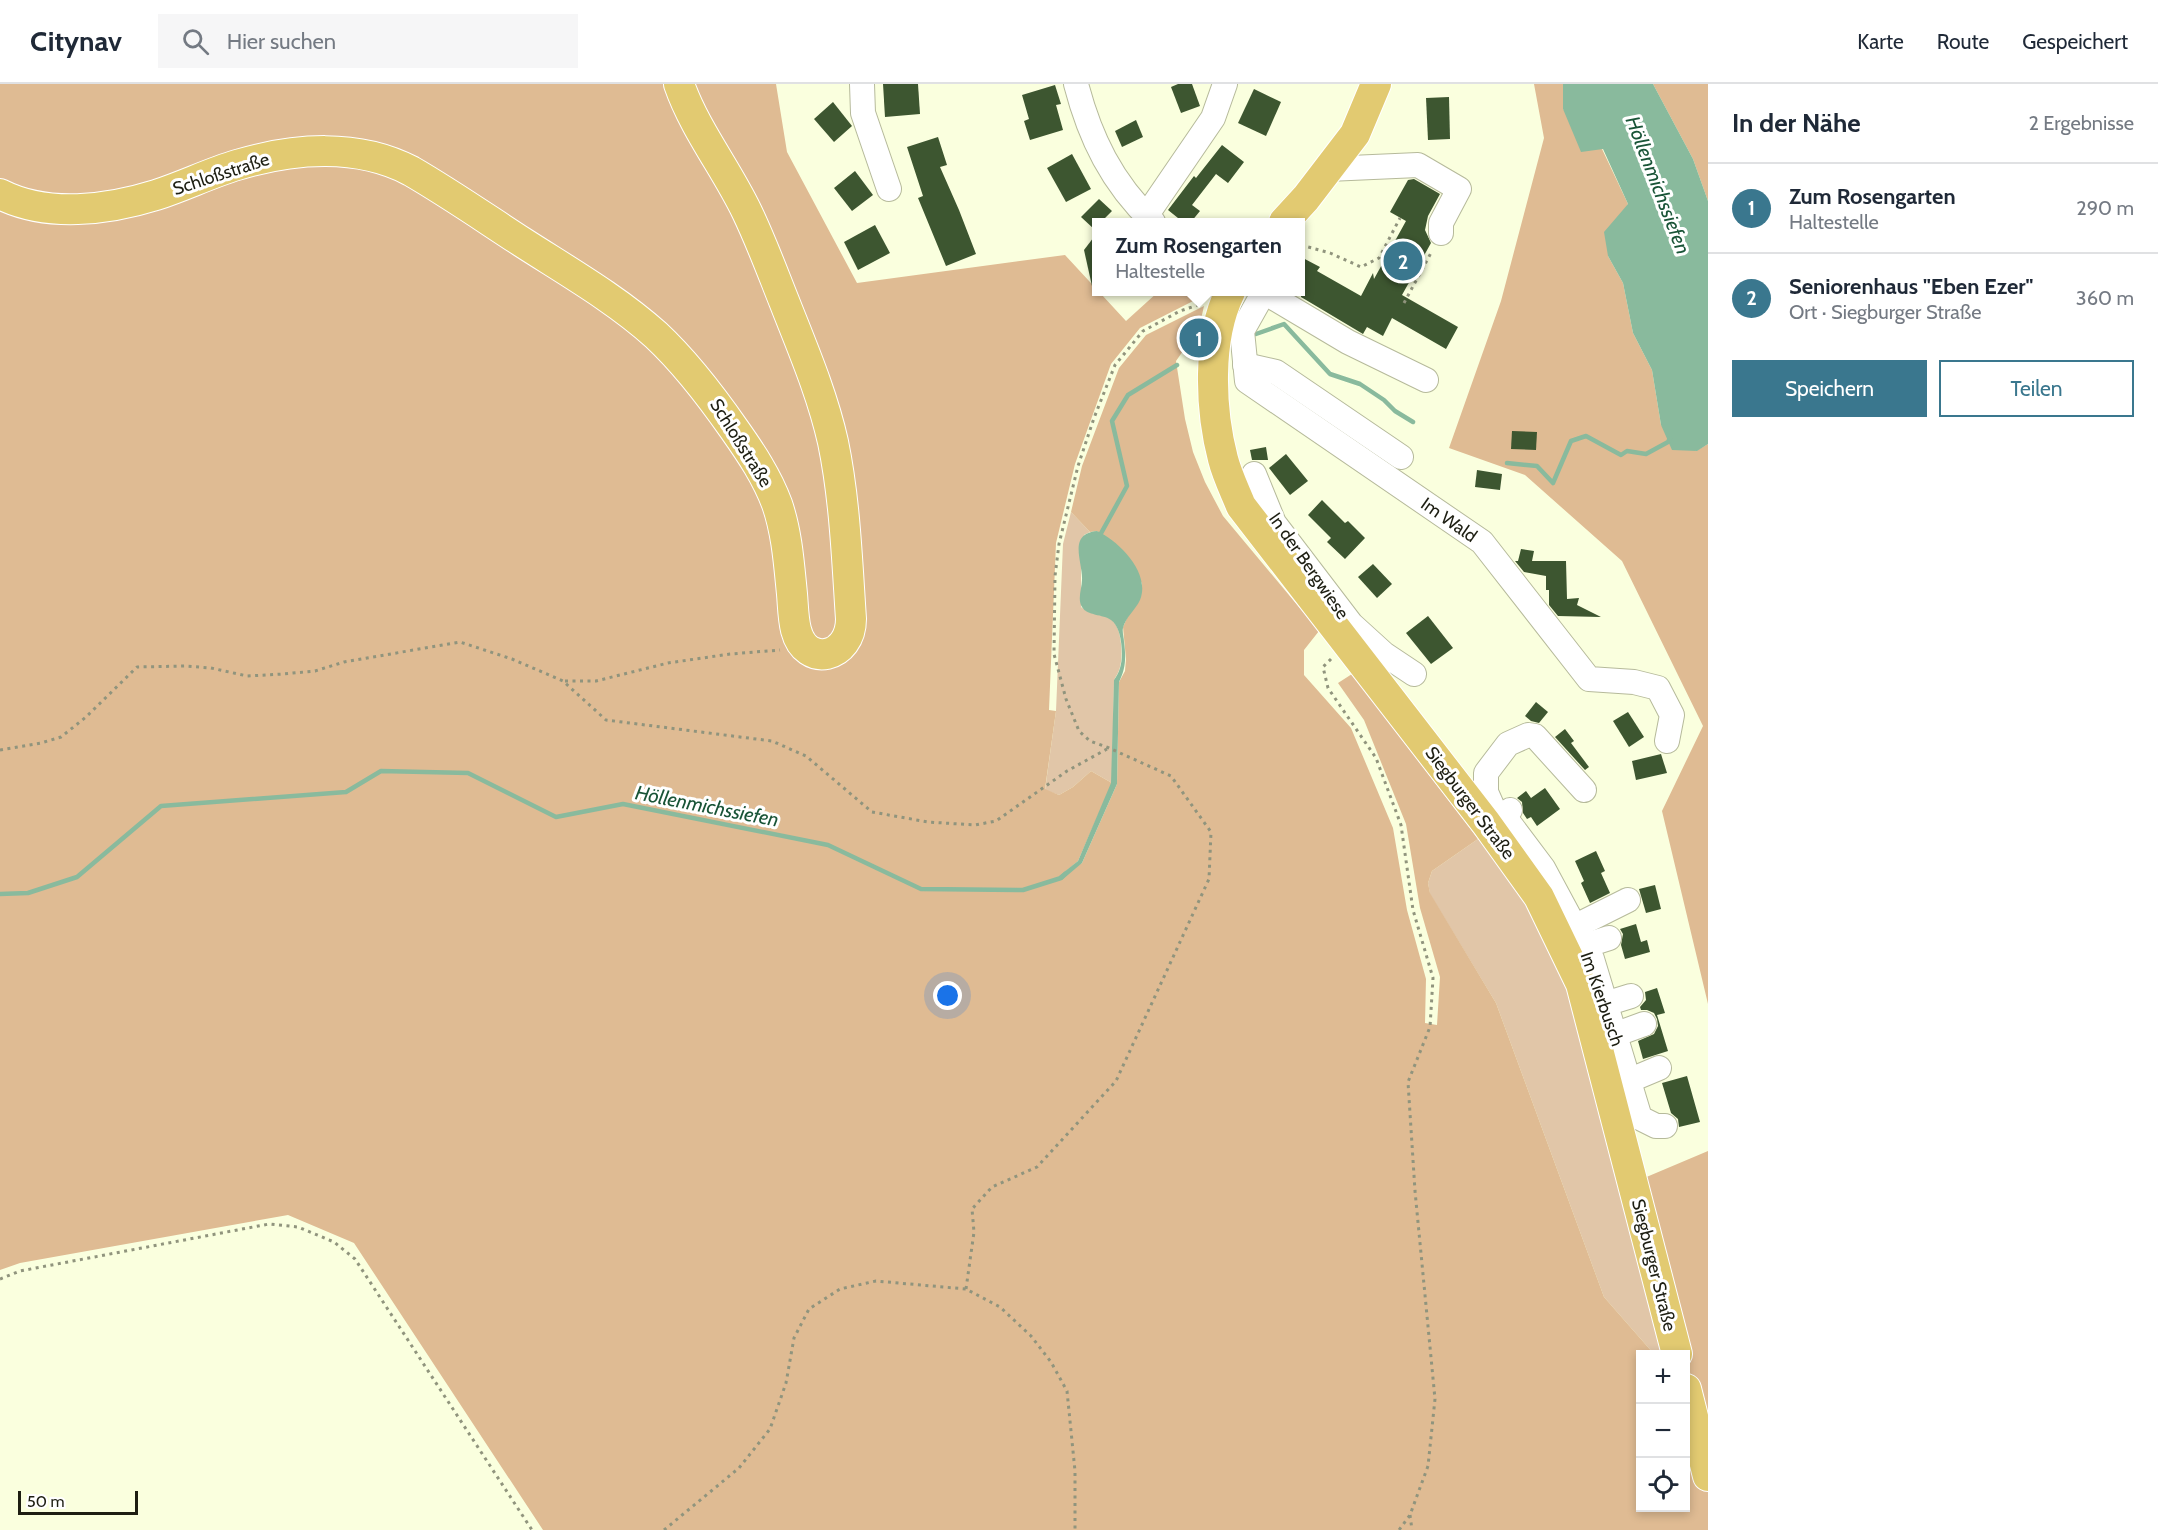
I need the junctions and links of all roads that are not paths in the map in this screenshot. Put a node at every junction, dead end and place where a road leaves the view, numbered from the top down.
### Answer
1 (679, 84) edge
2 (862, 84) edge
3 (1076, 84) edge
4 (1225, 84) edge
5 (1376, 84) edge
6 (1328, 169) junction
7 (890, 189) dead end
8 (0, 194) edge
9 (1148, 218) edge
10 (1150, 218) edge
11 (1288, 218) edge
12 (1441, 233) road end
13 (1227, 296) edge
14 (1261, 296) edge
15 (1272, 296) edge
16 (1245, 365) junction
17 (1426, 380) dead end
18 (1401, 457) dead end
19 (1254, 474) dead end
20 (1349, 634) junction
21 (1414, 674) dead end
22 (1667, 741) dead end
23 (1584, 790) dead end
24 (1499, 817) junction
25 (1628, 900) dead end
26 (1579, 936) junction
27 (1609, 938) dead end
28 (1631, 996) dead end
29 (1605, 1004) junction
30 (1644, 1024) dead end
31 (1614, 1035) junction
32 (1659, 1068) dead end
33 (1628, 1081) junction
34 (1665, 1126) dead end
35 (1676, 1350) edge
36 (1690, 1404) edge
37 (1708, 1476) edge

1 - 8 main road, Schloßstraße
2 - 7 street
3 - 9 street
4 - 10 street
5 - 6 main road
6 - 11 main road
6 - 12 street
13 - 20 main road, Siegburger Straße
14 - 16 street, Im Wald
15 - 17 street
16 - 18 street
16 - 22 street, Im Wald
19 - 20 street, In der Bergwiese
20 - 21 street, In der Bergwiese
20 - 24 main road, Siegburger Straße
23 - 24 street
24 - 26 street, Im Kierbusch
24 - 35 main road, Siegburger Straße
25 - 26 street
26 - 27 street
26 - 29 street, Im Kierbusch
28 - 29 street
29 - 31 street, Im Kierbusch
30 - 31 street
31 - 33 street, Im Kierbusch
32 - 33 street
33 - 34 street, Im Kierbusch
36 - 37 main road

